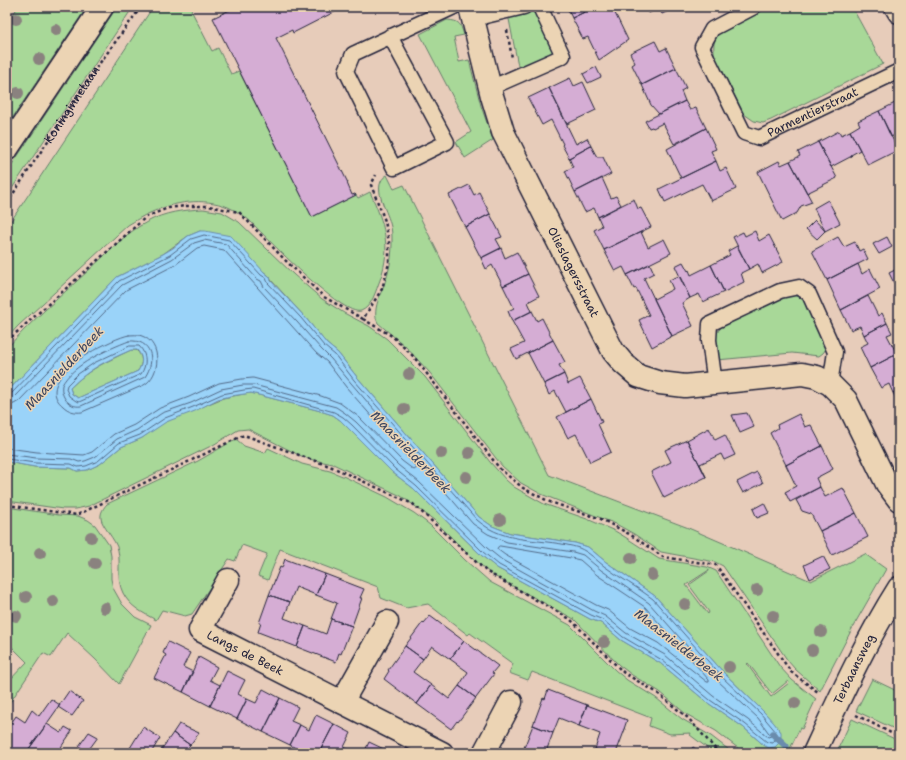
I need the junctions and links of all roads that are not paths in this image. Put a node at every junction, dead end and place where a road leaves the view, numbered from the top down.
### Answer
1 (102, 7) edge
2 (454, 7) edge
3 (524, 7) edge
4 (540, 7) edge
5 (754, 7) edge
6 (896, 7) edge
7 (899, 12) edge
8 (472, 13) edge
9 (390, 36) junction
10 (899, 72) edge
11 (490, 88) junction
12 (7, 149) edge
13 (715, 384) junction
14 (830, 384) junction
15 (899, 500) edge
16 (228, 580) dead end
17 (899, 588) edge
18 (387, 622) dead end
19 (342, 702) junction
20 (511, 702) dead end
21 (442, 753) edge
22 (484, 753) edge
23 (814, 753) edge

1 - 12 street
2 - 9 lane
3 - 8 lane, Olieslagersstraat
4 - 11 lane
5 - 10 lane, Parmentierstraat
6 - 7 street
8 - 11 street, Olieslagersstraat
9 - 9 lane
11 - 13 street, Olieslagersstraat
13 - 14 street, Olieslagersstraat
13 - 14 lane
14 - 15 street, Olieslagersstraat
16 - 19 street, Langs de Beek
17 - 23 street, Terbaansweg
18 - 19 street
19 - 21 street, Langs de Beek
20 - 22 street

